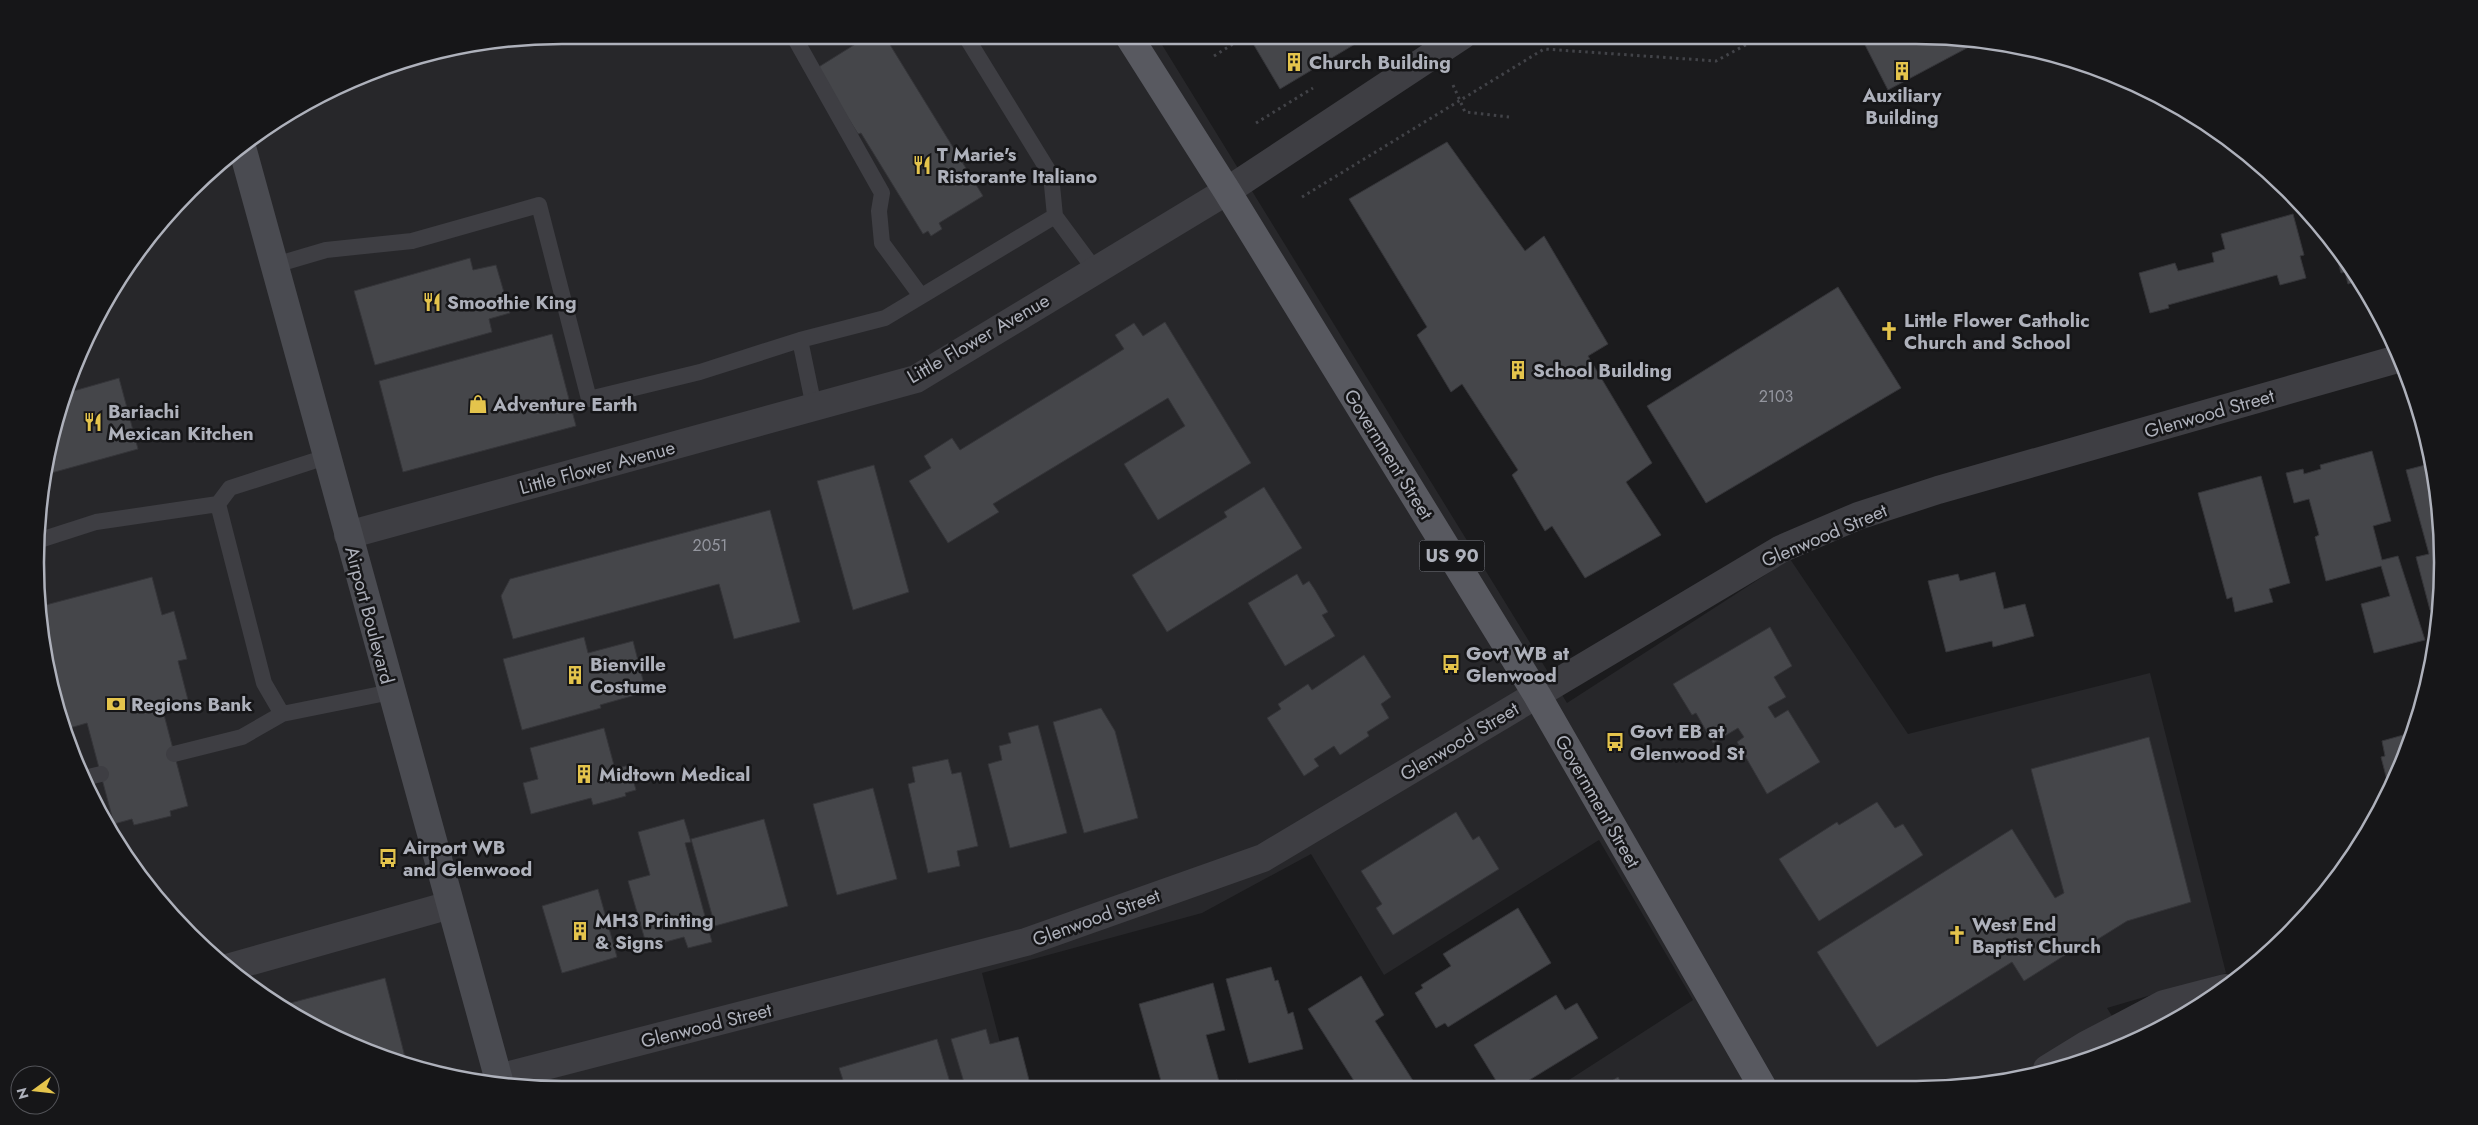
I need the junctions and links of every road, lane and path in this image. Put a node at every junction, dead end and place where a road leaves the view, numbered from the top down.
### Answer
1 (798, 44) edge
2 (971, 44) edge
3 (1134, 44) edge
4 (1233, 44) edge
5 (1449, 44) edge
6 (1747, 44) edge
7 (1439, 50) junction
8 (1214, 56) dead end
9 (1460, 100) junction
10 (1509, 117) dead end
11 (244, 153) edge
12 (1227, 191) junction
13 (1302, 197) dead end
14 (1055, 216) junction
15 (275, 265) junction
16 (1095, 270) junction
17 (921, 296) junction
18 (800, 340) junction
19 (2393, 360) edge
20 (814, 407) junction
21 (326, 457) junction
22 (218, 504) junction
23 (348, 535) junction
24 (45, 539) edge
25 (391, 692) junction
26 (1537, 695) junction
27 (282, 714) junction
28 (174, 754) dead end
29 (101, 774) dead end
30 (90, 777) edge
31 (450, 905) junction
32 (236, 965) edge
33 (2205, 993) edge
34 (2060, 1061) edge
35 (498, 1077) edge
36 (509, 1078) edge
37 (1759, 1081) edge

1 - 17 lane
2 - 14 lane
3 - 12 main road, Government Street / US 90
4 - 8 path
5 - 7 street, Little Flower Avenue
6 - 9 path
7 - 9 path
7 - 12 street, Little Flower Avenue
9 - 10 path
9 - 13 path
11 - 15 main road, Airport Boulevard
12 - 16 street, Little Flower Avenue
12 - 26 main road, Government Street / US 90
14 - 16 lane
14 - 17 lane
15 - 18 lane
15 - 21 main road, Airport Boulevard
16 - 20 street, Little Flower Avenue
17 - 18 lane
18 - 20 lane
19 - 26 street, Glenwood Street
20 - 23 street, Little Flower Avenue
21 - 22 lane
21 - 23 main road, Airport Boulevard
22 - 24 lane
22 - 27 lane
23 - 25 main road, Airport Boulevard
25 - 27 lane
25 - 31 main road, Airport Boulevard
26 - 36 street, Glenwood Street
26 - 37 main road, Government Street / US 90
27 - 28 lane
29 - 30 lane
31 - 32 street
31 - 35 main road, Airport Boulevard
33 - 34 street

